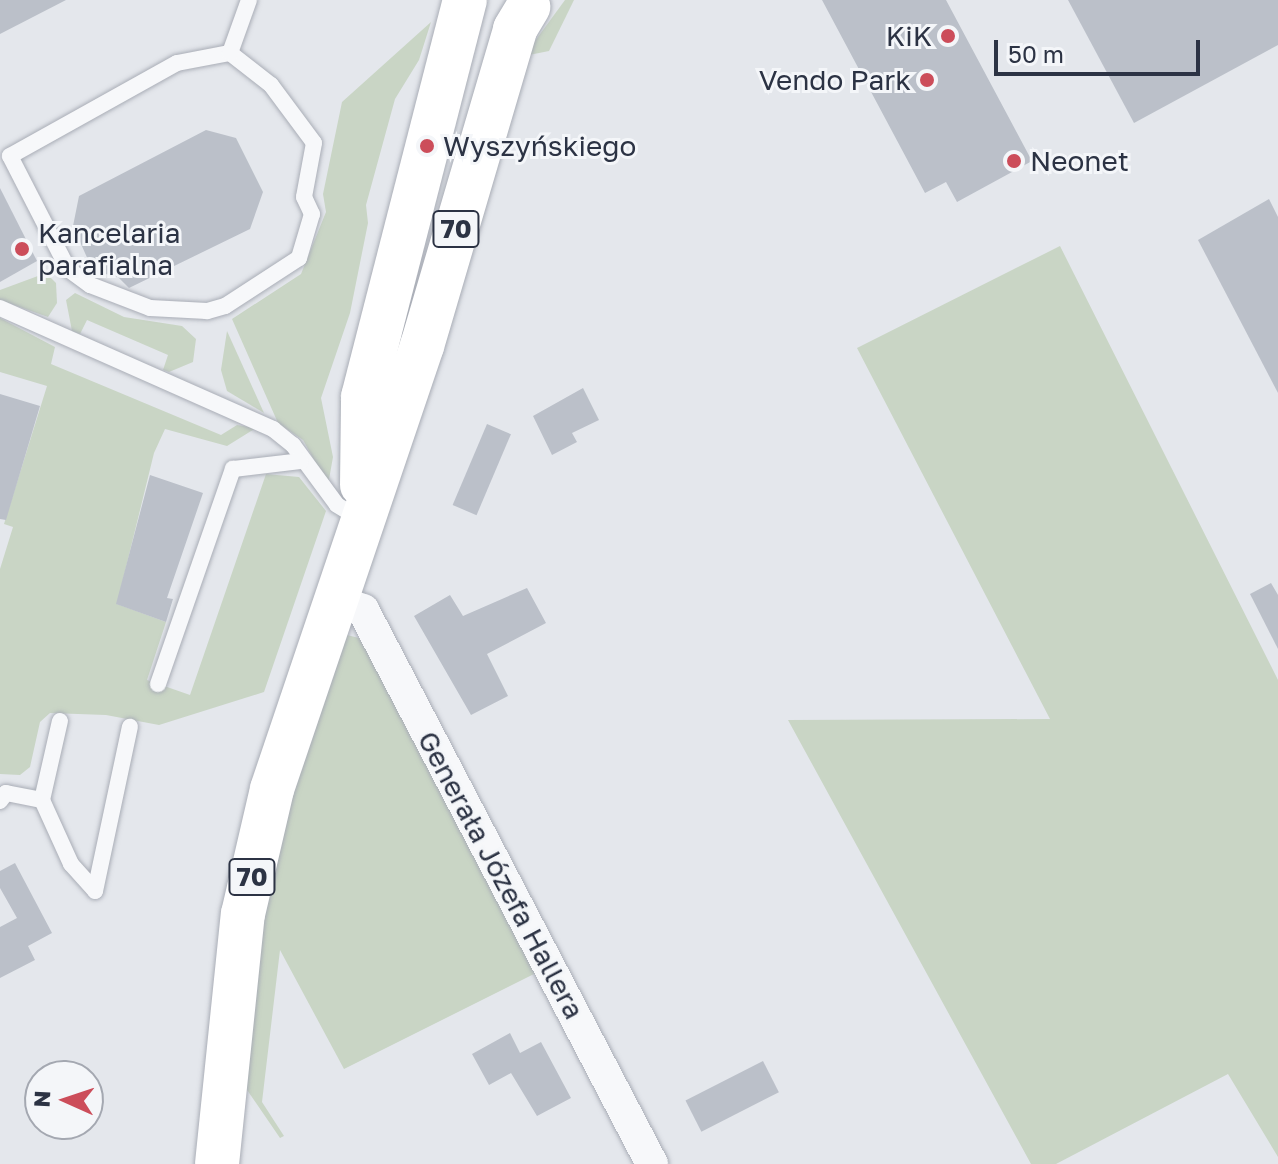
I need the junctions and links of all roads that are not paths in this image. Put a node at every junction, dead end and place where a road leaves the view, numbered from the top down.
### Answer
1 (249, 0) edge
2 (465, 0) edge
3 (477, 0) edge
4 (534, 3) edge
5 (230, 53) junction
6 (0, 308) edge
7 (301, 461) junction
8 (362, 520) junction
9 (338, 601) junction
10 (158, 684) dead end
11 (60, 721) dead end
12 (130, 727) dead end
13 (42, 800) junction
14 (0, 801) edge
15 (217, 1164) edge
16 (652, 1164) edge

1 - 5 lane
2 - 8 main road, 70
3 - 4 main road
4 - 8 main road, 70
5 - 5 lane
6 - 7 lane
7 - 8 lane
7 - 10 lane
8 - 9 main road, 70
9 - 15 main road, 70
9 - 16 street, Generała Józefa Hallera
11 - 13 lane
12 - 13 lane
13 - 14 lane

